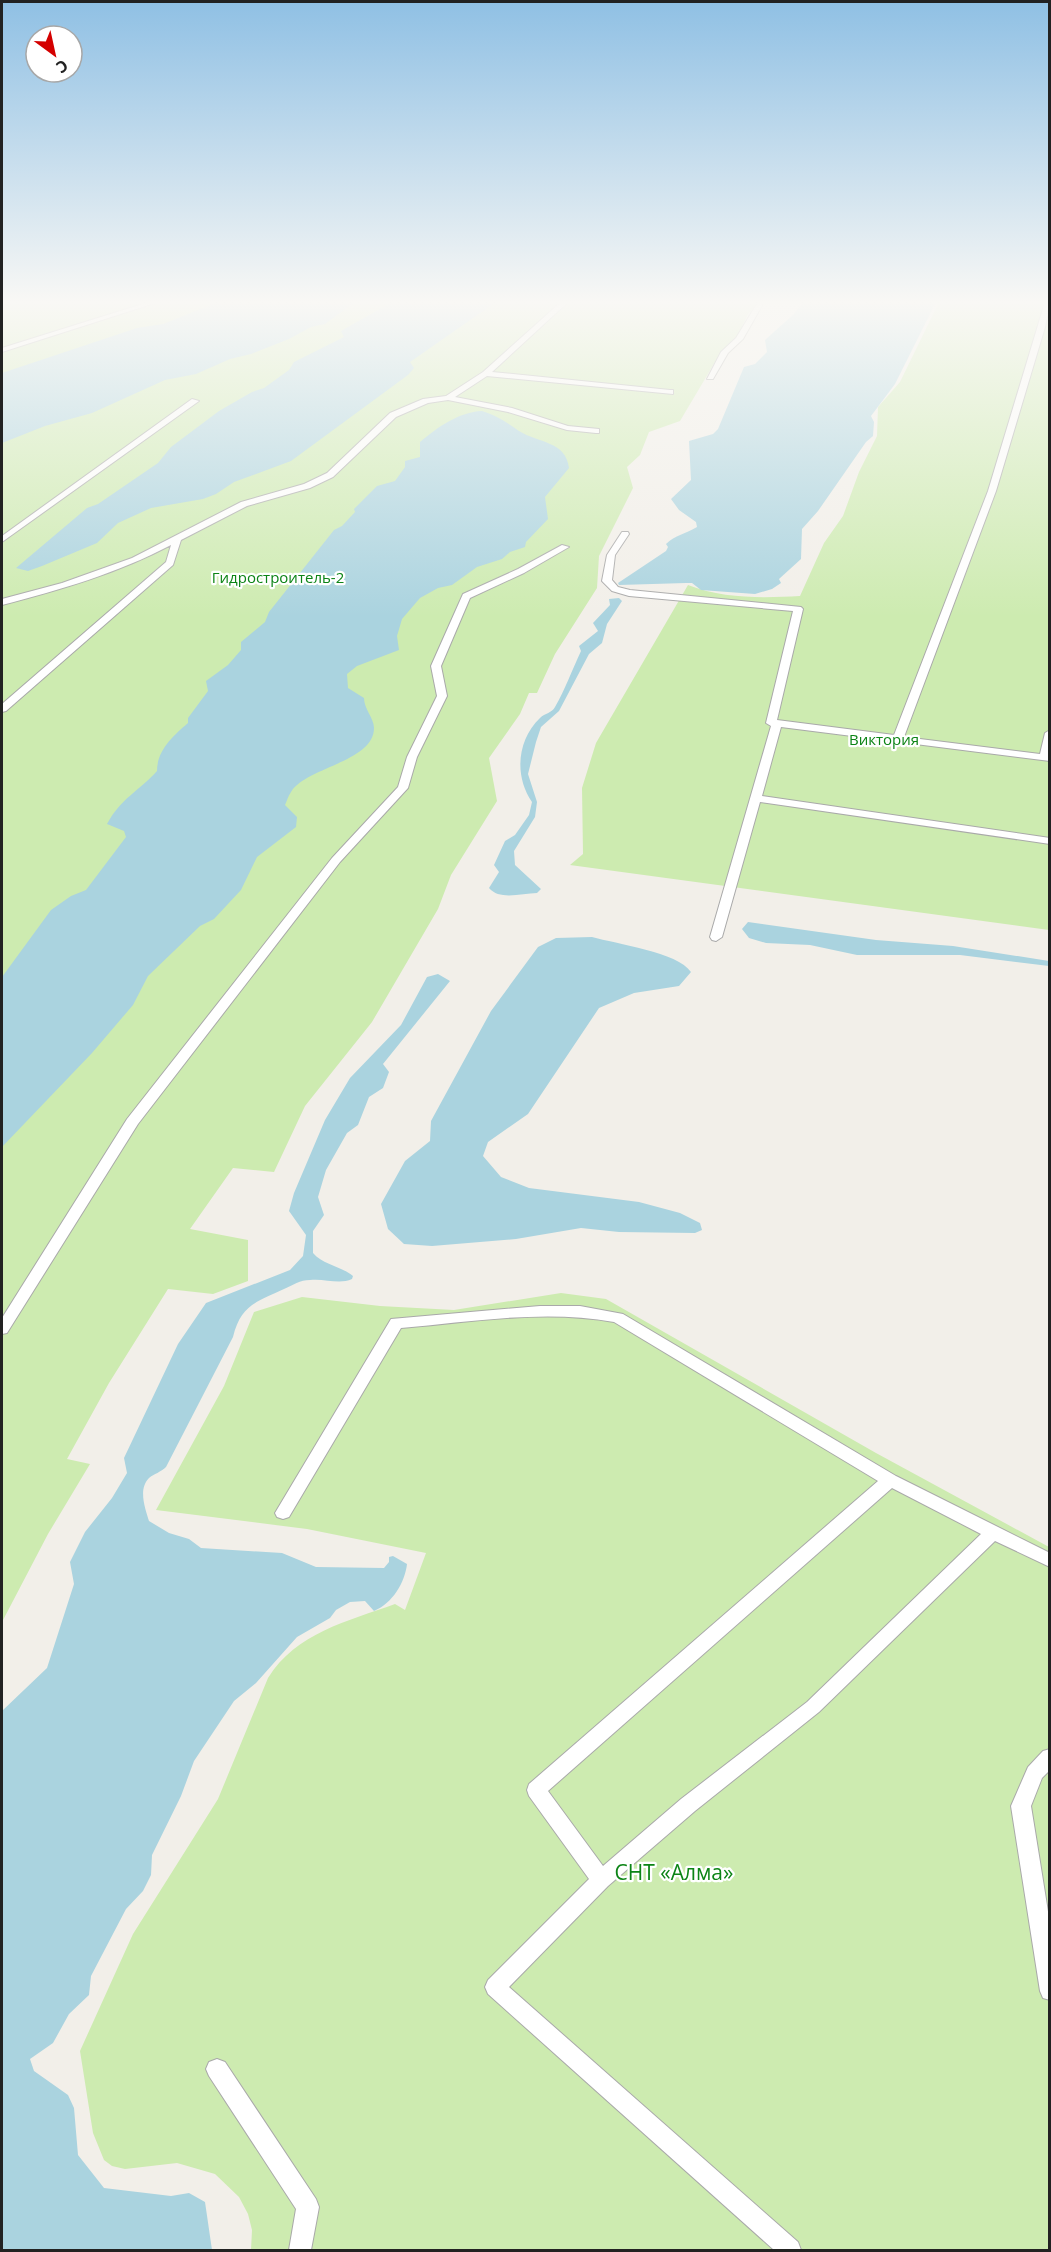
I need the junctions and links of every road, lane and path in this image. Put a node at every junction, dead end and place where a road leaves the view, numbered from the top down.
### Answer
1 (187, 407) edge
2 (412, 407) edge
3 (493, 407) edge
4 (1017, 407) edge
5 (596, 431) dead end
6 (625, 534) dead end
7 (2, 540) edge
8 (177, 540) junction
9 (565, 547) dead end
10 (2, 602) edge
11 (2, 709) edge
12 (777, 723) junction
13 (1050, 733) edge
14 (898, 739) junction
15 (1047, 758) edge
16 (756, 798) junction
17 (1050, 841) edge
18 (716, 937) dead end
19 (2, 1329) edge
20 (890, 1480) junction
21 (283, 1513) dead end
22 (993, 1532) junction
23 (1050, 1561) edge
24 (1050, 1757) edge
25 (601, 1880) junction
26 (1050, 1991) edge
27 (217, 2069) dead end
28 (300, 2250) edge
29 (790, 2250) edge

1 - 7 lane
2 - 8 lane
3 - 5 lane
4 - 14 lane
6 - 12 lane
8 - 10 lane
8 - 11 lane
9 - 19 lane
12 - 14 lane
12 - 16 lane
13 - 15 lane
14 - 15 lane
16 - 17 lane
16 - 18 lane
20 - 21 lane
20 - 22 lane
20 - 25 lane
22 - 23 lane
22 - 25 lane
24 - 26 lane
25 - 29 lane
27 - 28 lane

